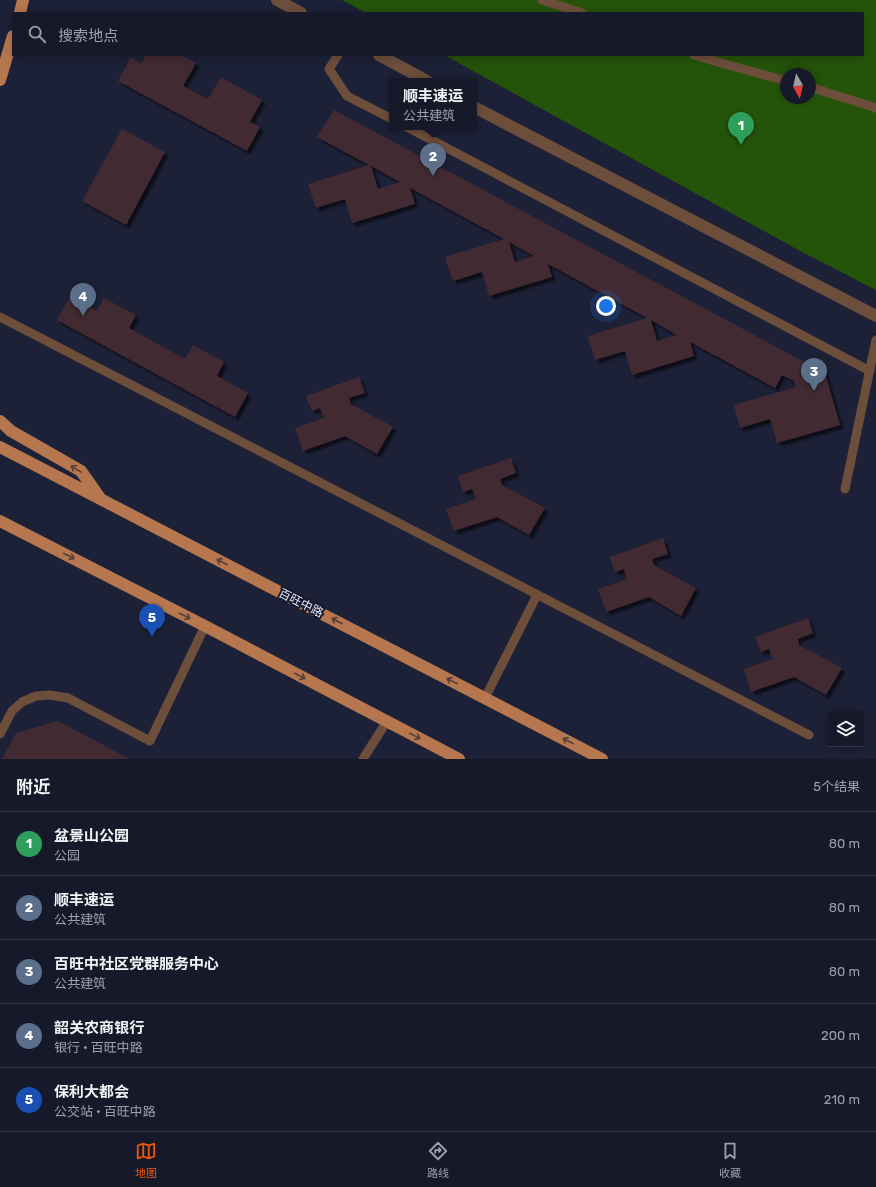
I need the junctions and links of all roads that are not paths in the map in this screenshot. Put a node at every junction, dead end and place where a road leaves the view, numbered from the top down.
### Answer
1 (23, 0) edge
2 (277, 0) edge
3 (542, 0) edge
4 (20, 12) edge
5 (299, 12) edge
6 (579, 12) edge
7 (12, 39) edge
8 (337, 56) edge
9 (381, 56) edge
10 (697, 56) edge
11 (421, 78) edge
12 (780, 79) edge
13 (0, 80) edge
14 (816, 89) edge
15 (876, 108) edge
16 (477, 109) edge
17 (389, 117) edge
18 (413, 130) edge
19 (876, 316) edge
20 (0, 317) edge
21 (876, 340) edge
22 (870, 371) junction
23 (0, 421) edge
24 (0, 447) edge
25 (845, 489) dead end
26 (100, 499) junction
27 (0, 521) edge
28 (0, 530) edge
29 (34, 538) junction
30 (537, 594) junction
31 (205, 626) junction
32 (485, 698) junction
33 (387, 721) junction
34 (0, 734) edge
35 (809, 735) dead end
36 (363, 759) edge
37 (459, 759) edge
38 (602, 759) edge

1 - 4 main road
2 - 5 street
3 - 6 lane
7 - 13 main road
8 - 17 lane
9 - 11 street
10 - 12 lane
14 - 15 lane
16 - 19 street
18 - 22 lane
20 - 30 lane
21 - 22 lane
22 - 25 lane
26 -> 23 main road
24 - 26 main road, 百旺中路
32 -> 26 main road, 百旺中路
27 - 29 main road
28 - 29 main road
29 -> 31 main road
30 - 32 lane
30 - 35 lane
31 -> 33 main road
31 - 34 lane
38 -> 32 main road, 百旺中路
33 - 36 lane
33 -> 37 main road

